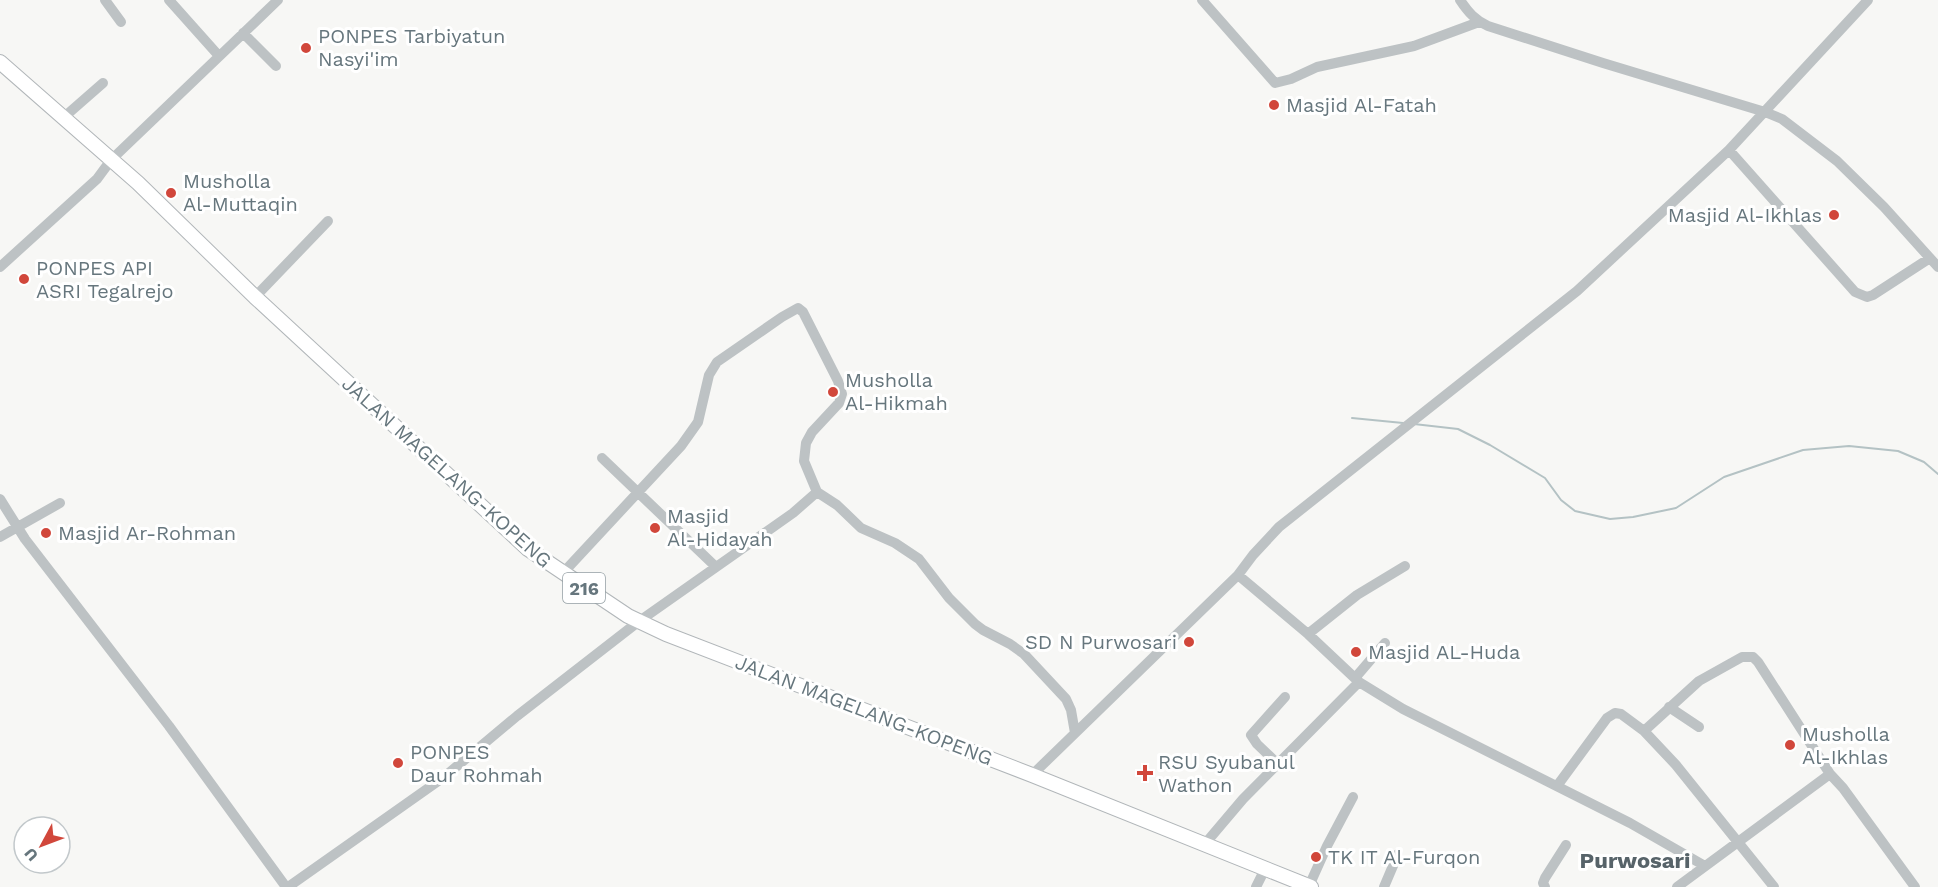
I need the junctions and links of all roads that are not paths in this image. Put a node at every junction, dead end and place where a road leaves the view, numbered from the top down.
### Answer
1 (105, 0) edge
2 (169, 0) edge
3 (278, 0) edge
4 (1202, 0) edge
5 (1460, 0) edge
6 (1868, 0) edge
7 (121, 22) dead end
8 (1479, 22) junction
9 (243, 33) junction
10 (219, 56) junction
11 (0, 62) edge
12 (276, 66) dead end
13 (103, 83) dead end
14 (1765, 112) junction
15 (63, 118) junction
16 (1729, 150) junction
17 (111, 160) junction
18 (328, 221) dead end
19 (1930, 258) junction
20 (0, 267) edge
21 (1938, 267) edge
22 (255, 297) junction
23 (602, 458) dead end
24 (638, 491) junction
25 (817, 492) junction
26 (0, 499) edge
27 (60, 503) dead end
28 (18, 527) junction
29 (0, 537) edge
30 (1406, 566) dead end
31 (716, 567) junction
32 (562, 574) junction
33 (1238, 576) junction
34 (638, 622) junction
35 (1308, 634) junction
36 (1385, 643) dead end
37 (1357, 680) junction
38 (1285, 697) dead end
39 (1669, 708) junction
40 (1699, 727) dead end
41 (1644, 731) junction
42 (1075, 733) junction
43 (1278, 764) junction
44 (1830, 774) junction
45 (1032, 775) junction
46 (1557, 786) junction
47 (1353, 796) dead end
48 (1740, 842) junction
49 (1204, 845) junction
50 (1566, 845) dead end
51 (1398, 854) dead end
52 (1705, 866) junction
53 (1265, 869) junction
54 (1306, 886) edge
55 (287, 887) edge
56 (1256, 887) edge
57 (1384, 887) edge
58 (1545, 887) edge
59 (1677, 887) edge
60 (1774, 887) edge
61 (1915, 887) edge

1 - 7 street
2 - 10 street
3 - 9 street
4 - 8 street
5 - 8 street
6 - 14 street
8 - 14 street
9 - 10 street
9 - 12 street
10 - 17 street
11 - 15 main road, JALAN MAGELANG-KOPENG / 216
13 - 15 street
14 - 16 street
14 - 19 street
15 - 17 main road, JALAN MAGELANG-KOPENG / 216
16 - 19 street
16 - 33 street
17 - 20 street
17 - 22 main road, JALAN MAGELANG-KOPENG / 216
18 - 22 street
19 - 21 street
22 - 32 main road, JALAN MAGELANG-KOPENG / 216
23 - 24 street
24 - 25 street
24 - 31 street
24 - 32 street
25 - 31 street
25 - 42 street
26 - 28 street
27 - 28 street
28 - 29 street
28 - 55 street
30 - 35 street
31 - 34 street
32 - 34 main road, JALAN MAGELANG-KOPENG / 216
33 - 35 street
33 - 42 street
34 - 45 main road, JALAN MAGELANG-KOPENG / 216
34 - 55 street
35 - 37 street
36 - 37 street
37 - 43 street
37 - 46 street
38 - 43 street
39 - 40 street
39 - 41 street
39 - 44 street
41 - 46 street
41 - 48 street
42 - 45 street
43 - 49 street
44 - 48 street
44 - 61 street
45 - 49 main road, JALAN MAGELANG-KOPENG / 216
46 - 52 street
47 - 54 street
48 - 52 street
48 - 60 street
49 - 53 main road, JALAN MAGELANG-KOPENG / 216
50 - 58 street
51 - 57 street
52 - 59 street
53 - 54 main road, JALAN MAGELANG-KOPENG / 216
53 - 56 street

